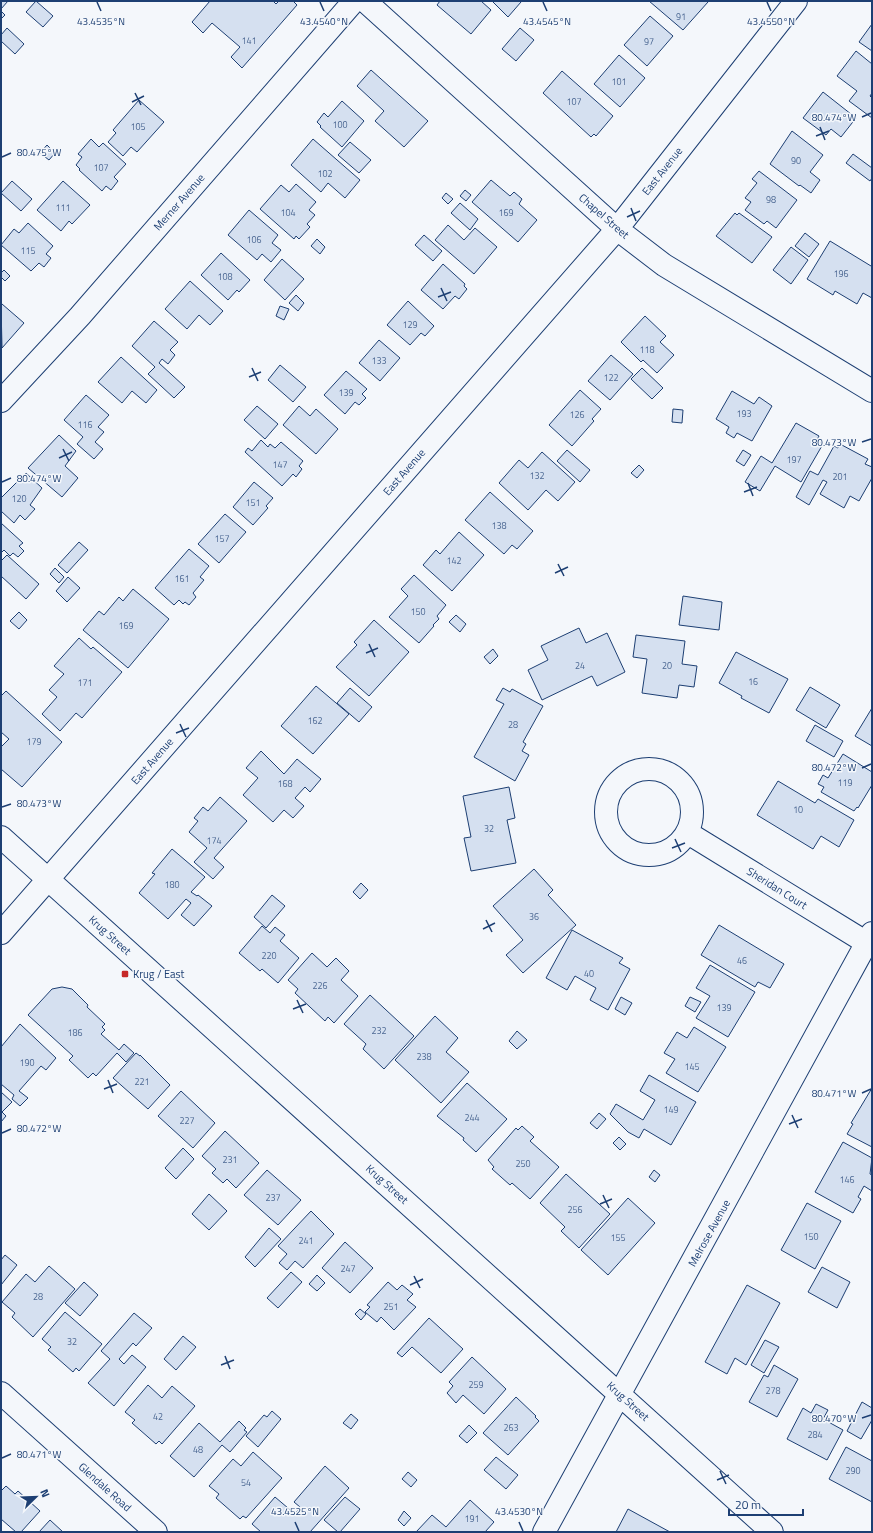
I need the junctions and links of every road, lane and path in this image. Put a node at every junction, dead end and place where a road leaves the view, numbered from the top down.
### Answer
1 (354, 1) edge
2 (365, 1) edge
3 (796, 1) edge
4 (617, 229) junction
5 (872, 391) edge
6 (1, 401) edge
7 (688, 833) dead end
8 (1, 837) edge
9 (49, 880) junction
10 (1, 933) edge
11 (869, 938) edge
12 (1, 1393) edge
13 (621, 1394) junction
14 (156, 1532) edge
15 (544, 1532) edge
16 (772, 1532) edge

1 - 6 street, Merner Avenue
2 - 4 street, Chapel Street
3 - 4 street, East Avenue
4 - 5 street, Chapel Street
4 - 9 street, East Avenue
7 - 11 street, Sheridan Court
8 - 9 street, Krug Street
9 - 10 street, East Avenue
9 - 13 street, Krug Street
11 - 13 street, Melrose Avenue
12 - 14 street, Glendale Road
13 - 15 street, Melrose Avenue
13 - 16 street, Krug Street

